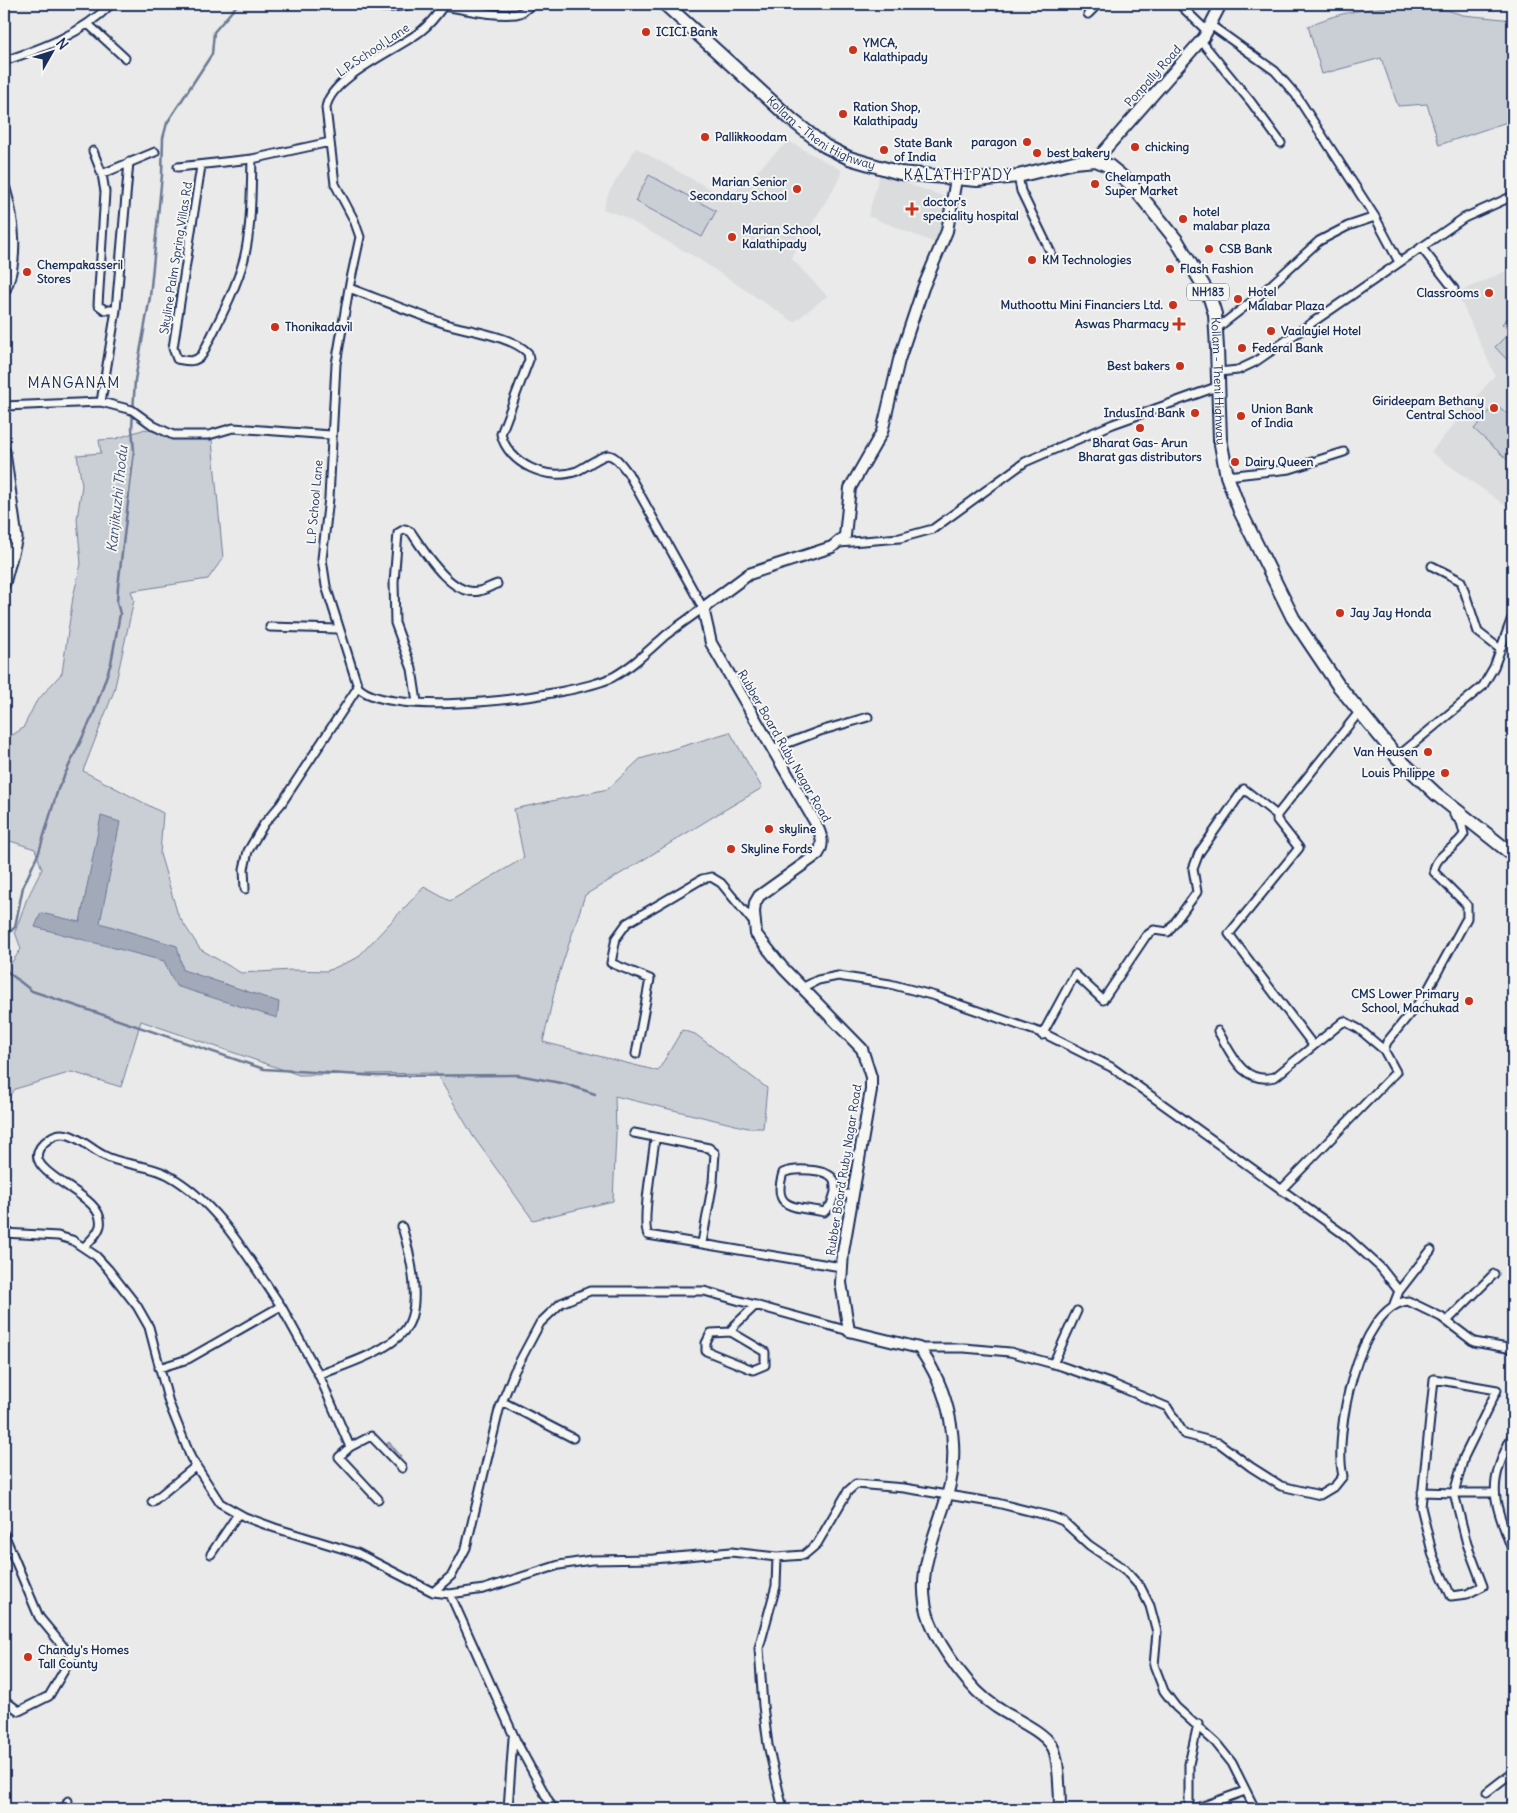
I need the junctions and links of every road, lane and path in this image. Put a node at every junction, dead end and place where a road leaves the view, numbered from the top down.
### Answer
1 (111, 4) edge
2 (374, 4) edge
3 (532, 4) edge
4 (665, 4) edge
5 (1098, 4) edge
6 (1179, 4) edge
7 (1222, 4) edge
8 (444, 5) junction
9 (1088, 14) dead end
10 (88, 24) junction
11 (1210, 29) junction
12 (1201, 41) junction
13 (125, 58) dead end
14 (4, 61) edge
15 (330, 142) junction
16 (1281, 143) dead end
17 (93, 151) dead end
18 (155, 152) dead end
19 (252, 159) junction
20 (1096, 160) junction
21 (129, 162) junction
22 (201, 166) junction
23 (178, 167) dead end
24 (102, 174) junction
25 (1018, 176) junction
26 (956, 179) junction
27 (4, 188) edge
28 (1513, 196) edge
29 (1376, 217) junction
30 (1421, 247) junction
31 (1051, 253) dead end
32 (1399, 262) junction
33 (349, 288) junction
34 (1454, 289) dead end
35 (4, 290) edge
36 (116, 310) junction
37 (1216, 329) junction
38 (1219, 372) junction
39 (1218, 386) junction
40 (101, 402) junction
41 (4, 406) edge
42 (331, 435) junction
43 (4, 452) edge
44 (1344, 452) dead end
45 (1227, 476) junction
46 (839, 543) junction
47 (1432, 566) dead end
48 (4, 583) edge
49 (497, 584) dead end
50 (703, 608) junction
51 (1513, 614) edge
52 (270, 627) dead end
53 (338, 629) junction
54 (1500, 649) junction
55 (358, 687) junction
56 (416, 702) junction
57 (1360, 711) junction
58 (868, 717) dead end
59 (772, 749) junction
60 (1397, 757) junction
61 (1436, 794) junction
62 (1277, 814) junction
63 (1513, 855) edge
64 (245, 889) dead end
65 (755, 923) junction
66 (802, 988) junction
67 (1218, 1032) dead end
68 (1042, 1035) junction
69 (1313, 1045) junction
70 (1384, 1050) junction
71 (636, 1054) dead end
72 (634, 1133) dead end
73 (655, 1139) junction
74 (1282, 1190) junction
75 (835, 1192) junction
76 (852, 1195) junction
77 (402, 1227) dead end
78 (4, 1233) edge
79 (702, 1243) junction
80 (84, 1247) junction
81 (1431, 1250) dead end
82 (841, 1267) junction
83 (1494, 1274) dead end
84 (1399, 1291) junction
85 (756, 1304) junction
86 (1394, 1304) junction
87 (282, 1306) junction
88 (1077, 1310) dead end
89 (1447, 1321) junction
90 (849, 1331) junction
91 (731, 1332) junction
92 (919, 1348) junction
93 (1513, 1349) edge
94 (1053, 1364) junction
95 (159, 1368) junction
96 (319, 1375) junction
97 (503, 1402) junction
98 (1513, 1434) edge
99 (573, 1438) dead end
100 (350, 1448) junction
101 (196, 1466) junction
102 (402, 1468) dead end
103 (1422, 1492) junction
104 (1454, 1493) junction
105 (1494, 1493) junction
106 (947, 1495) junction
107 (378, 1499) dead end
108 (152, 1502) dead end
109 (238, 1514) junction
110 (4, 1534) edge
111 (1513, 1552) edge
112 (211, 1554) dead end
113 (778, 1557) junction
114 (433, 1592) junction
115 (450, 1594) junction
116 (4, 1700) edge
117 (1198, 1724) junction
118 (514, 1735) junction
119 (1513, 1772) edge
120 (1246, 1791) junction
121 (1486, 1792) dead end
122 (68, 1801) dead end
123 (1254, 1807) dead end
124 (65, 1809) edge
125 (508, 1809) edge
126 (553, 1809) edge
127 (784, 1809) edge
128 (1060, 1809) edge
129 (1189, 1809) edge
130 (1195, 1809) edge

1 - 10 street
2 - 8 street, L.P School Lane
3 - 8 street, L.P School Lane
4 - 26 highway, Kollam - Theni Highway
5 - 9 street
6 - 11 street
7 - 11 main road, Ponpally Road
8 - 15 street, L.P School Lane
10 - 13 street
10 - 14 street
11 - 12 main road, Ponpally Road
11 - 29 street
12 - 16 street
12 - 20 main road, Ponpally Road
15 - 19 street
15 - 33 street, L.P School Lane
17 - 24 street
18 - 21 street
19 - 22 street
19 - 22 street, Skyline Palm Spring Villas Rd
20 - 25 highway, Kollam - Theni Highway
20 - 37 highway, Kollam - Theni Highway / NH183
21 - 24 street
21 - 36 street
22 - 23 street
24 - 36 street
25 - 26 highway, Kollam - Theni Highway
25 - 31 street
26 - 46 main road
27 - 35 main road
28 - 30 street
29 - 32 street
29 - 37 street
30 - 32 street
30 - 34 street
32 - 38 street
33 - 42 street, L.P School Lane
33 - 50 street
36 - 40 street
37 - 38 highway, Kollam - Theni Highway / NH183
38 - 39 highway, Kollam - Theni Highway / NH183
39 - 45 highway, Kollam - Theni Highway / NH183
39 - 46 street
40 - 41 street
40 - 42 street
42 - 53 street, L.P School Lane
43 - 48 main road
44 - 45 street
45 - 57 highway, Kollam - Theni Highway / NH183
46 - 50 main road
47 - 54 street
49 - 56 street
50 - 56 street
50 - 59 main road, Rubber Board Ruby Nagar Road
51 - 54 street
52 - 53 street
53 - 55 street, L.P School Lane
54 - 60 street
55 - 56 street
55 - 64 street
57 - 60 highway, Kollam - Theni Highway / NH183
57 - 62 street
58 - 59 street
59 - 65 main road, Rubber Board Ruby Nagar Road
60 - 61 highway, Kollam - Theni Highway / NH183
61 - 63 highway, Kollam - Theni Highway / NH183
61 - 70 street
62 - 68 street
62 - 69 street
65 - 66 main road, Rubber Board Ruby Nagar Road
65 - 71 street
66 - 68 street
66 - 76 main road, Rubber Board Ruby Nagar Road
67 - 69 street
68 - 74 street
69 - 70 street
70 - 74 street
72 - 73 street
73 - 79 street
73 - 79 street
74 - 84 street
75 - 75 street
75 - 76 street
76 - 82 main road, Rubber Board Ruby Nagar Road
77 - 96 street
78 - 80 street
79 - 82 street
80 - 87 street
80 - 95 street
81 - 84 street
82 - 90 main road, Rubber Board Ruby Nagar Road
83 - 89 street
84 - 86 street
85 - 90 street
85 - 91 street
85 - 97 street
86 - 89 street
86 - 94 street
87 - 95 street
87 - 96 street
88 - 94 street
89 - 93 street
90 - 92 main road
91 - 91 street
92 - 94 street
92 - 106 main road
95 - 101 street
96 - 100 street
97 - 99 street
97 - 114 street
98 - 105 street
100 - 102 street
100 - 107 street
101 - 108 street
101 - 109 street
103 - 104 street
103 - 104 street
103 - 104 street
104 - 105 street
105 - 111 street
106 - 113 street
106 - 117 street
106 - 128 main road
109 - 112 street
109 - 114 street
110 - 116 street
113 - 115 street
113 - 127 street
114 - 115 street
115 - 118 street
117 - 120 street
117 - 129 street
118 - 125 street
118 - 126 street
119 - 121 street
120 - 123 street
120 - 130 street
122 - 124 street

